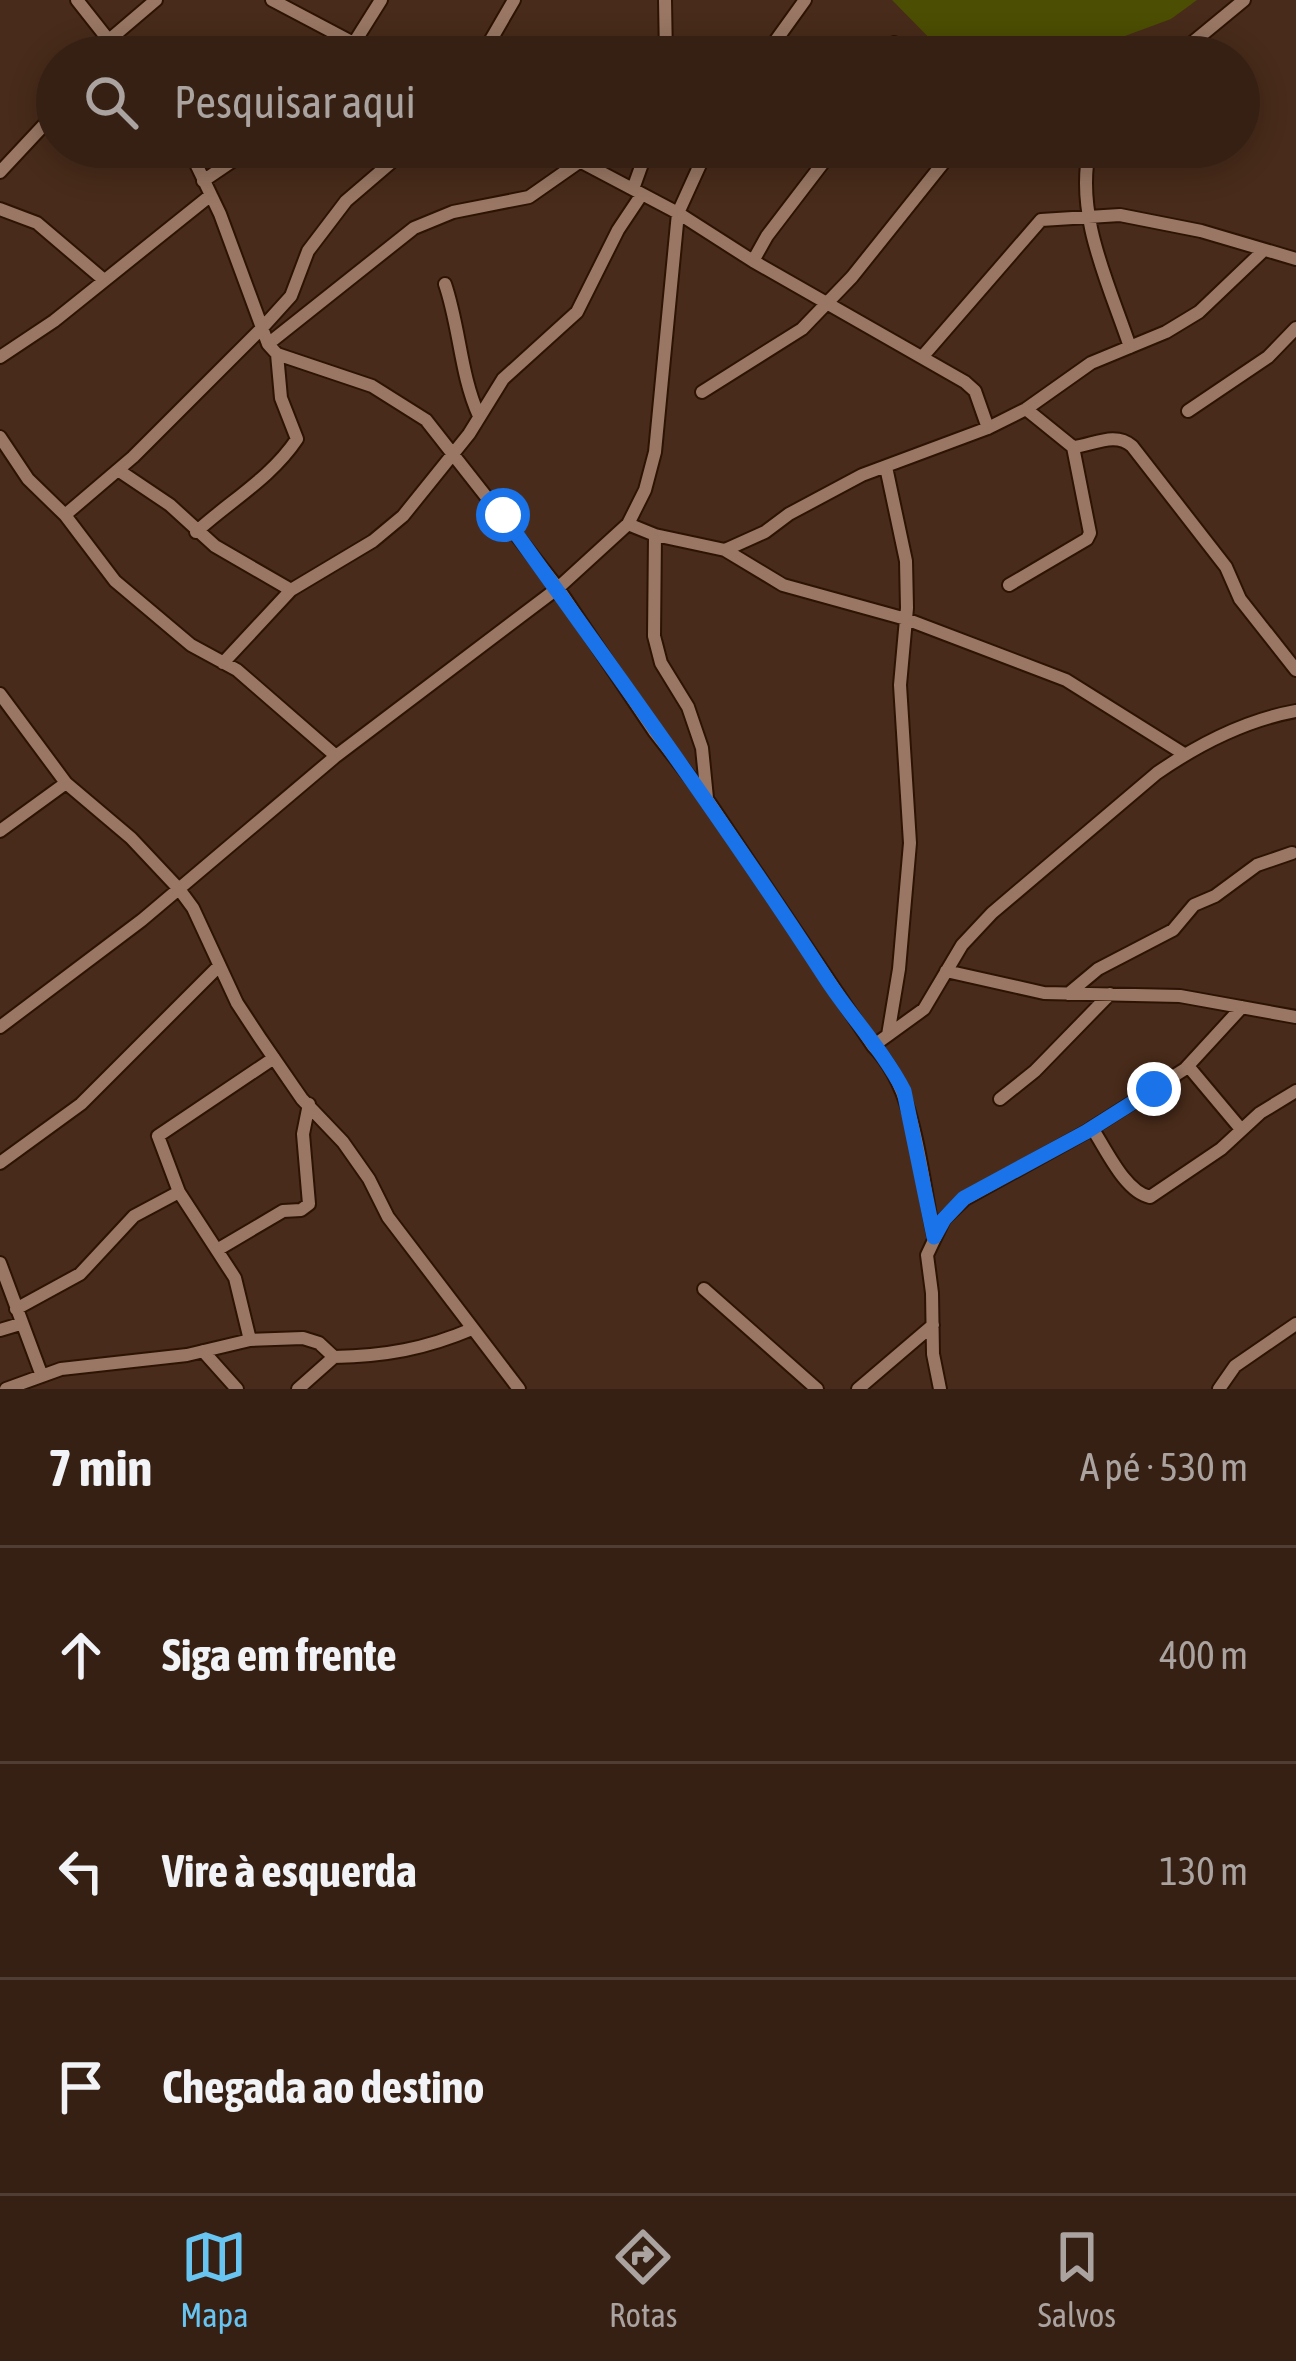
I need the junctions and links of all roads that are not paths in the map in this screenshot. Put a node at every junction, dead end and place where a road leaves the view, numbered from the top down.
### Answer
1 (77, 0) edge
2 (156, 0) edge
3 (272, 0) edge
4 (381, 0) edge
5 (514, 0) edge
6 (665, 0) edge
7 (805, 0) edge
8 (1244, 0) edge
9 (103, 36) edge
10 (128, 36) edge
11 (334, 36) edge
12 (364, 36) edge
13 (493, 36) edge
14 (666, 36) edge
15 (779, 36) edge
16 (1200, 36) edge
17 (36, 133) edge
18 (197, 168) edge
19 (222, 168) edge
20 (384, 168) edge
21 (571, 168) edge
22 (592, 168) edge
23 (643, 168) edge
24 (698, 168) edge
25 (819, 168) edge
26 (939, 168) edge
27 (1086, 168) edge
28 (0, 172) edge
29 (203, 181) junction
30 (638, 192) junction
31 (211, 195) junction
32 (0, 209) edge
33 (678, 213) junction
34 (1088, 219) junction
35 (1262, 251) junction
36 (1296, 259) edge
37 (752, 261) junction
38 (104, 280) junction
39 (445, 284) dead end
40 (828, 303) junction
41 (262, 328) junction
42 (1296, 328) edge
43 (1130, 347) junction
44 (272, 349) junction
45 (922, 356) junction
46 (0, 357) edge
47 (702, 392) dead end
48 (1026, 409) junction
49 (1188, 411) dead end
50 (479, 416) junction
51 (988, 428) junction
52 (0, 436) edge
53 (1073, 447) junction
54 (454, 454) junction
55 (886, 467) junction
56 (118, 470) junction
57 (65, 515) junction
58 (628, 524) junction
59 (196, 532) junction
60 (655, 535) junction
61 (725, 550) junction
62 (1009, 586) dead end
63 (558, 588) junction
64 (291, 590) junction
65 (906, 619) junction
66 (223, 663) junction
67 (1296, 670) edge
68 (0, 695) edge
69 (1296, 711) edge
70 (1184, 754) junction
71 (336, 756) junction
72 (66, 783) junction
73 (707, 800) junction
74 (0, 831) edge
75 (1292, 853) dead end
76 (179, 890) junction
77 (219, 966) junction
78 (946, 971) junction
79 (1110, 994) junction
80 (1066, 995) junction
81 (1242, 1007) junction
82 (1296, 1017) edge
83 (0, 1027) edge
84 (888, 1035) junction
85 (873, 1046) junction
86 (274, 1058) junction
87 (1188, 1066) junction
88 (1296, 1091) edge
89 (1000, 1099) dead end
90 (309, 1104) junction
91 (1092, 1128) junction
92 (1240, 1128) junction
93 (0, 1163) edge
94 (179, 1192) junction
95 (934, 1237) junction
96 (217, 1250) junction
97 (0, 1263) edge
98 (704, 1289) dead end
99 (18, 1317) junction
100 (1296, 1324) edge
101 (932, 1325) junction
102 (472, 1329) junction
103 (0, 1330) edge
104 (250, 1340) junction
105 (202, 1352) junction
106 (334, 1357) junction
107 (42, 1376) junction
108 (5, 1389) edge
109 (237, 1389) edge
110 (298, 1389) edge
111 (518, 1389) edge
112 (817, 1389) edge
113 (858, 1389) edge
114 (940, 1389) edge
115 (1219, 1389) edge

1 - 9 street
2 - 10 street
3 - 11 street
4 - 12 street
5 - 13 street
6 - 14 street
7 - 15 street
8 - 16 street
17 - 28 street
18 - 29 street
19 - 29 street
20 - 41 street
21 - 44 street
22 - 30 street
23 - 30 street
24 - 33 street
25 - 37 street
26 - 40 street
27 - 34 street
29 - 31 street
30 - 33 street
30 - 50 street
31 - 38 street
31 - 41 street
32 - 38 street
33 - 37 street
33 - 58 street
34 - 35 street
34 - 43 street
34 - 45 street
35 - 36 street
35 - 43 street
37 - 40 street
38 - 46 street
39 - 50 street
40 - 45 street
40 - 47 street
41 - 44 street
41 - 56 street
42 - 49 street
43 - 48 street
44 - 54 street
44 - 59 street
45 - 51 street
48 - 51 street
48 - 53 street
50 - 54 street
51 - 55 street
52 - 57 street
53 - 62 street
53 - 67 street
54 - 63 street
54 - 64 street
55 - 61 street
55 - 65 street
56 - 57 street
56 - 59 street
57 - 66 street
58 - 60 street
58 - 63 street
59 - 64 street
60 - 61 street
60 - 73 street
61 - 65 street
63 - 71 street
63 - 73 street
64 - 66 street
65 - 70 street
65 - 84 street
66 - 71 street
68 - 72 street
69 - 70 street
70 - 78 street
71 - 76 street
72 - 74 street
72 - 76 street
73 - 85 street
75 - 80 street
76 - 77 street
76 - 83 street
77 - 86 street
77 - 93 street
78 - 80 street
78 - 84 street
79 - 80 street
79 - 81 street
79 - 89 street
81 - 82 street
81 - 87 street
84 - 85 street
85 - 95 street
86 - 90 street
86 - 94 street
87 - 91 street
87 - 92 street
88 - 92 street
90 - 96 street
90 - 102 street
91 - 92 street
91 - 95 street
94 - 96 street
94 - 99 street
95 - 101 street
96 - 104 street
97 - 99 street
98 - 112 street
99 - 103 street
99 - 107 street
100 - 115 street
101 - 113 street
101 - 114 street
102 - 106 street
102 - 111 street
104 - 105 street
104 - 106 street
105 - 107 street
105 - 109 street
106 - 110 street
107 - 108 street

